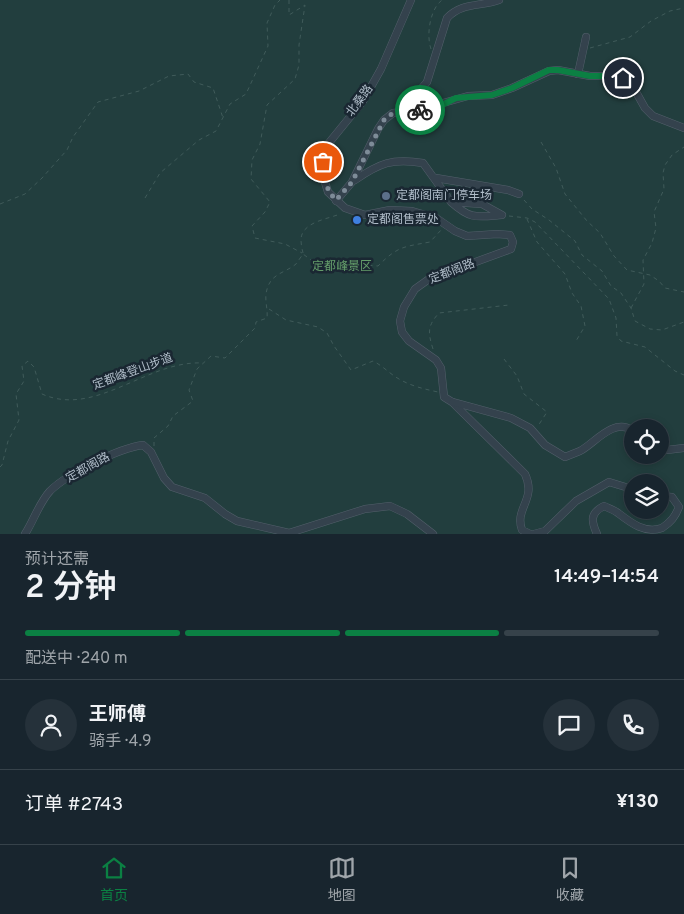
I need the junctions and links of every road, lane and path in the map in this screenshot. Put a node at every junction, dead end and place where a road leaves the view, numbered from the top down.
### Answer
1 (280, 0) edge
2 (289, 0) edge
3 (411, 0) edge
4 (442, 0) edge
5 (499, 0) edge
6 (684, 8) edge
7 (586, 37) dead end
8 (583, 49) junction
9 (436, 54) junction
10 (578, 74) junction
11 (402, 112) junction
12 (223, 118) junction
13 (684, 128) edge
14 (541, 142) dead end
15 (684, 147) edge
16 (436, 178) junction
17 (352, 182) junction
18 (519, 194) joint
19 (145, 198) dead end
20 (336, 200) junction
21 (451, 202) junction
22 (0, 204) edge
23 (345, 208) junction
24 (502, 215) junction
25 (527, 218) junction
26 (445, 224) junction
27 (303, 254) junction
28 (644, 274) junction
29 (684, 292) edge
30 (509, 305) dead end
31 (631, 308) junction
32 (268, 309) junction
33 (684, 322) edge
34 (576, 341) dead end
35 (504, 359) dead end
36 (436, 360) junction
37 (204, 363) junction
38 (684, 375) edge
39 (443, 393) junction
40 (452, 402) junction
41 (624, 427) edge
42 (534, 434) junction
43 (154, 447) dead end
44 (684, 448) edge
45 (669, 450) edge
46 (0, 467) edge
47 (624, 487) edge
48 (669, 497) edge
49 (624, 518) edge
50 (625, 519) edge
51 (25, 534) edge
52 (433, 534) edge
53 (532, 534) edge
54 (597, 534) edge

1 - 12 path
2 - 27 path
3 - 20 street, 北桑路
4 - 9 path
5 - 9 street
6 - 8 path
7 - 8 street
8 - 10 street
9 - 11 street
10 - 11 street
10 - 13 street
11 - 17 street
12 - 19 path
12 - 22 path
14 - 28 path
15 - 28 path
16 - 17 street
16 - 18 street
16 - 21 street
17 - 20 street
18 - 31 path
20 - 23 street, 定都阁路
21 - 24 street
21 - 24 street
23 - 26 street, 定都阁路
23 - 27 path
24 - 25 path
25 - 34 path
25 - 38 path
26 - 27 path
26 - 36 street, 定都阁路
27 - 32 path
28 - 29 path
28 - 31 path
30 - 36 path
31 - 33 path
32 - 37 path
32 - 39 path
35 - 42 path
36 - 39 street
37 - 43 path
37 - 46 path, 定都峰登山步道
39 - 40 street
40 - 42 street
40 - 53 street
41 - 42 street
44 - 45 street
47 - 53 street
48 - 50 street
49 - 54 street
51 - 52 street, 定都阁路

